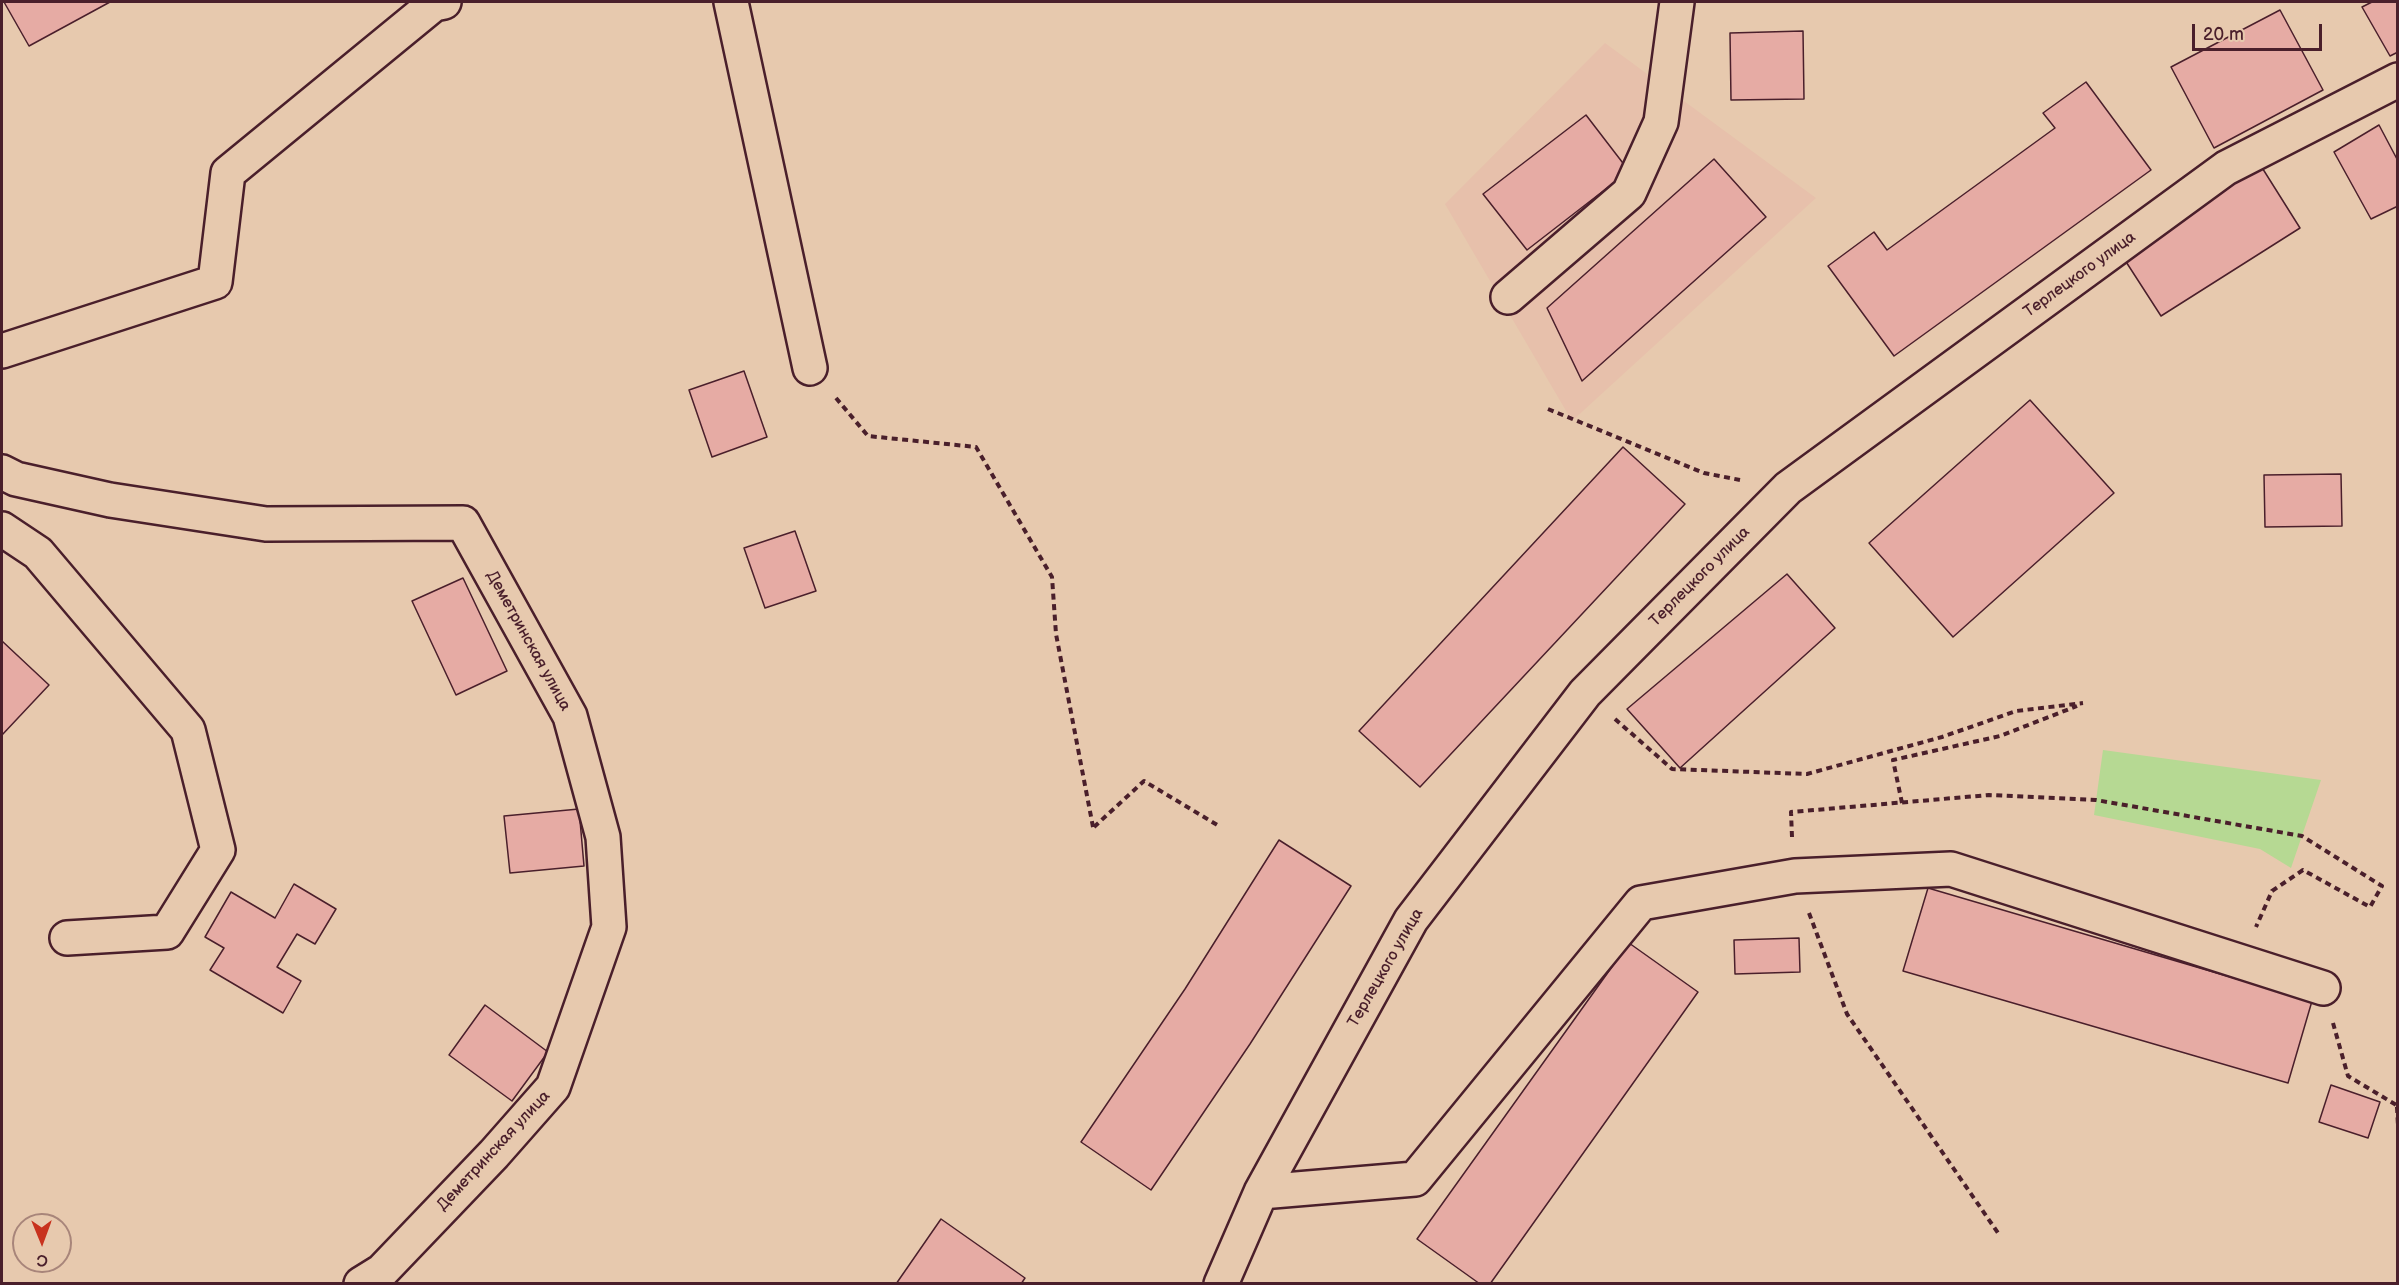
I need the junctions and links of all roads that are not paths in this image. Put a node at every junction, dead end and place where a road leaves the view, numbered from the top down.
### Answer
1 (444, 2) edge
2 (731, 2) edge
3 (1677, 2) edge
4 (2397, 80) edge
5 (1508, 297) dead end
6 (2, 351) edge
7 (810, 368) road end
8 (2, 471) edge
9 (2, 529) edge
10 (67, 938) dead end
11 (2323, 988) road end
12 (1261, 1192) junction
13 (361, 1284) edge
14 (1221, 1284) edge

1 - 6 street
2 - 7 street
3 - 5 street
4 - 12 street, Терлецкого улица
8 - 13 street, Деметринская улица
9 - 10 street
11 - 12 street
12 - 14 street, Терлецкого улица

